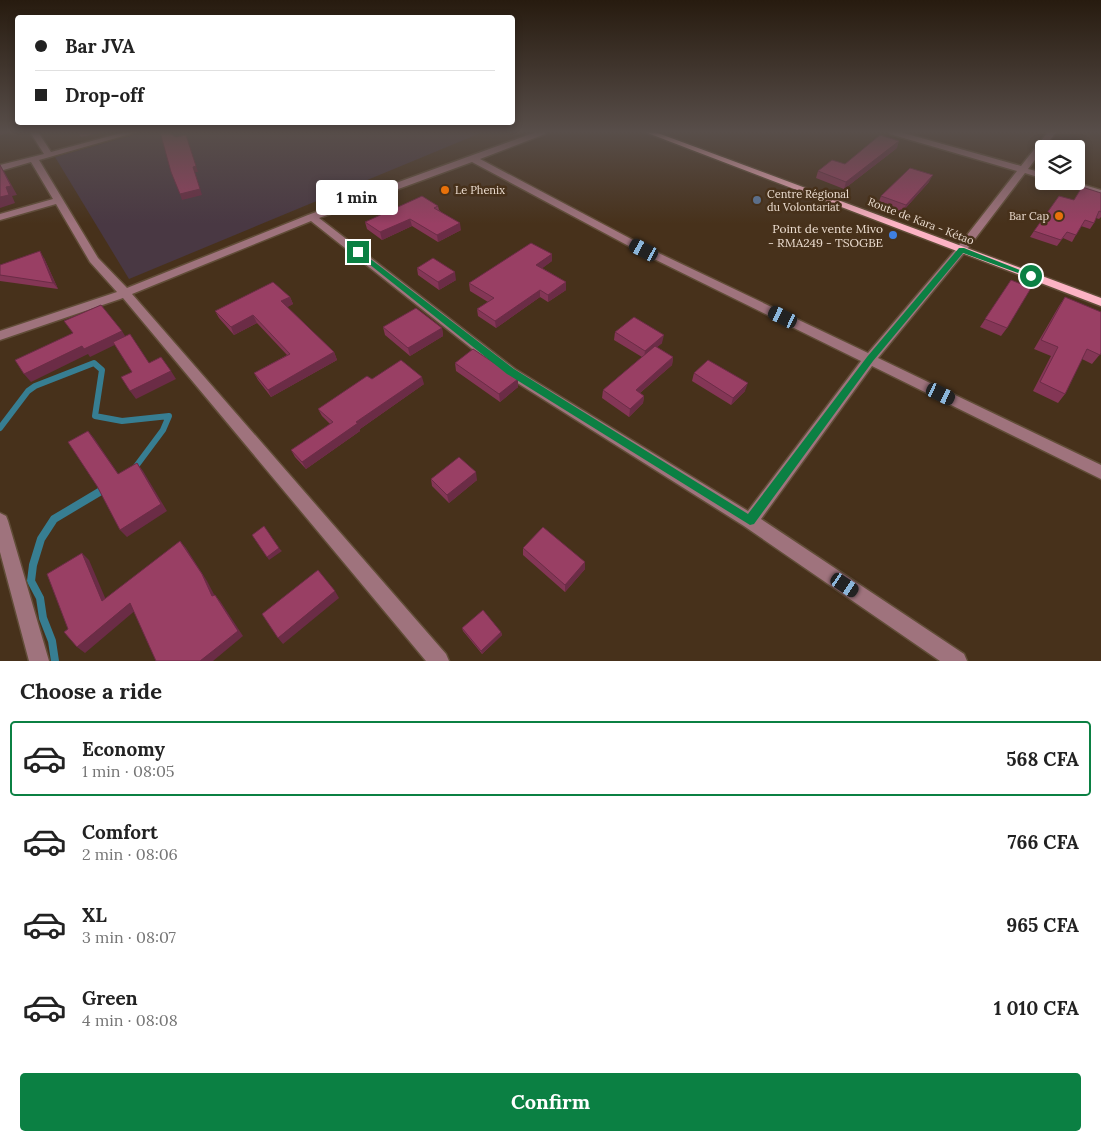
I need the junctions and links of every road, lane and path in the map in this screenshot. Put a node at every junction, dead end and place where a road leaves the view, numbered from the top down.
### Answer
1 (19, 163) edge
2 (36, 163) edge
3 (462, 163) edge
4 (480, 163) edge
5 (731, 163) edge
6 (998, 163) edge
7 (1028, 163) edge
8 (0, 168) edge
9 (1022, 170) junction
10 (1035, 174) edge
11 (1085, 189) edge
12 (1101, 194) edge
13 (58, 201) junction
14 (312, 217) junction
15 (0, 218) edge
16 (961, 250) junction
17 (125, 293) junction
18 (1101, 302) edge
19 (0, 336) edge
20 (870, 359) junction
21 (1101, 472) edge
22 (750, 520) junction
23 (0, 522) edge
24 (39, 661) edge
25 (439, 661) edge
26 (957, 661) edge

1 - 8 street
2 - 13 street
3 - 14 street
4 - 20 street
5 - 16 main road, Route de Kara - Kétao
6 - 9 street
7 - 9 street
9 - 10 street
9 - 16 street
11 - 12 street
13 - 15 street
13 - 17 street
14 - 17 street
14 - 22 street
16 - 18 main road, Route de Kara - Kétao
16 - 20 street
17 - 19 street
17 - 25 street
20 - 21 street
20 - 22 street
22 - 26 street
23 - 24 street

